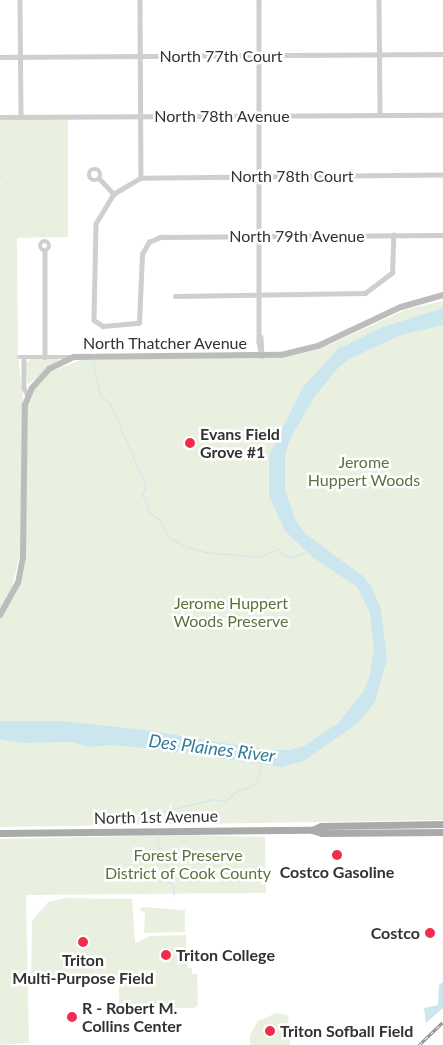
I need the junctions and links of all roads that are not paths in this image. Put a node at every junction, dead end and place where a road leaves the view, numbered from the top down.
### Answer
1 (20, 0) edge
2 (140, 0) edge
3 (259, 0) edge
4 (379, 0) edge
5 (443, 54) edge
6 (380, 55) junction
7 (140, 56) junction
8 (260, 56) junction
9 (0, 57) edge
10 (20, 57) junction
11 (380, 115) junction
12 (443, 115) edge
13 (140, 116) junction
14 (260, 116) junction
15 (0, 117) edge
16 (21, 117) junction
17 (443, 175) edge
18 (260, 176) junction
19 (99, 178) dead end
20 (141, 178) junction
21 (114, 194) junction
22 (443, 234) edge
23 (393, 235) junction
24 (261, 236) junction
25 (45, 251) dead end
26 (443, 295) edge
27 (174, 296) dead end
28 (261, 296) junction
29 (262, 356) junction
30 (46, 357) junction
31 (74, 357) junction
32 (28, 396) junction
33 (0, 615) edge
34 (443, 824) edge
35 (312, 830) junction
36 (443, 832) edge
37 (0, 833) edge

1 - 10 street
2 - 7 street
3 - 8 street
4 - 6 street
5 - 6 street, North 77th Court
6 - 8 street, North 77th Court
6 - 11 street
7 - 8 street, North 77th Court
7 - 10 street, North 77th Court
7 - 13 street
8 - 14 street
9 - 10 street, North 77th Court
10 - 16 street
11 - 12 street, North 78th Avenue
11 - 14 street, North 78th Avenue
13 - 14 street, North 78th Avenue
13 - 16 street, North 78th Avenue
13 - 20 street
14 - 18 street
15 - 16 street, North 78th Avenue
17 - 18 street, North 78th Court
18 - 20 street, North 78th Court
18 - 24 street
19 - 21 street
20 - 21 street
21 - 24 street, North 79th Avenue
22 - 23 street, North 79th Avenue
23 - 24 street, North 79th Avenue
23 - 28 street
24 - 28 street
25 - 30 street
26 - 29 street, North Thatcher Avenue
27 - 28 street
28 - 29 street
29 - 31 street, North Thatcher Avenue
30 - 31 street
30 - 32 street
31 - 32 street, North Thatcher Avenue
32 - 33 street, North Thatcher Avenue
34 - 35 main road, North 1st Avenue
35 - 36 main road, North 1st Avenue
35 - 37 main road, North 1st Avenue

